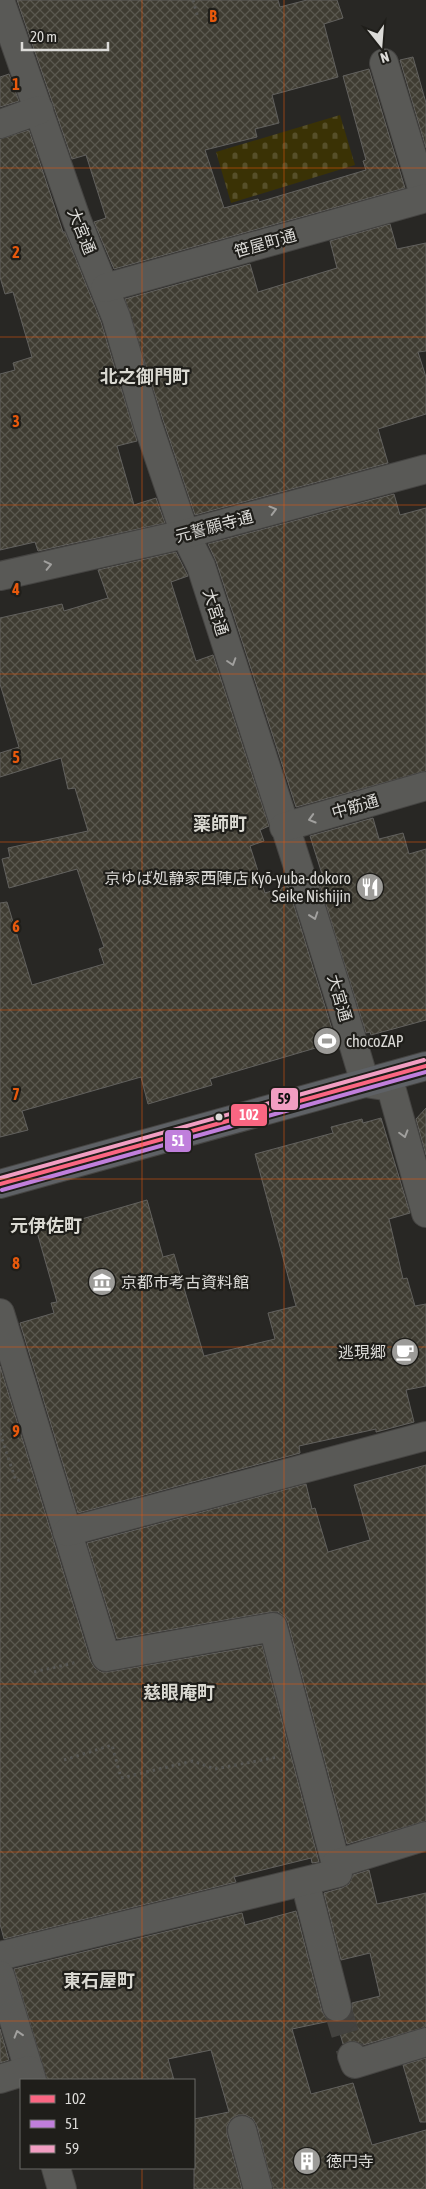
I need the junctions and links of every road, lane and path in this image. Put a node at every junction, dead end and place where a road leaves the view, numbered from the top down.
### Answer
1 (0, 0) edge
2 (193, 0) edge
3 (198, 18) dead end
4 (384, 63) dead end
5 (39, 110) junction
6 (0, 124) edge
7 (426, 198) edge
8 (105, 288) junction
9 (426, 469) edge
10 (185, 534) junction
11 (0, 576) edge
12 (426, 786) edge
13 (284, 827) junction
14 (426, 1066) edge
15 (365, 1083) junction
16 (0, 1184) edge
17 (426, 1213) edge
18 (0, 1313) edge
19 (426, 1436) edge
20 (67, 1532) junction
21 (106, 1657) junction
22 (34, 1672) dead end
23 (306, 1752) junction
24 (64, 1760) dead end
25 (426, 1836) edge
26 (336, 1864) junction
27 (305, 1882) junction
28 (0, 1956) edge
29 (0, 1975) edge
30 (338, 2007) tunnel mouth
31 (426, 2042) edge
32 (352, 2056) dead end
33 (30, 2075) edge
34 (0, 2079) edge
35 (242, 2130) dead end
36 (56, 2169) edge
37 (62, 2189) edge
38 (258, 2189) edge

1 - 5 street, 大宮通
2 - 3 path
4 - 7 street
5 - 6 street
5 - 8 street, 大宮通
7 - 8 street, 笹屋町通
8 - 10 street, 大宮通
10 -> 9 street, 元誓願寺通
11 -> 10 street, 元誓願寺通
10 -> 13 street, 大宮通
12 -> 13 street, 中筋通
13 -> 15 street, 大宮通
14 - 15 main road
15 - 16 main road
15 -> 17 street
18 - 20 street
19 - 20 street
20 - 21 street
21 - 22 path
21 - 23 street
23 - 24 path
23 - 26 street
25 - 26 street
26 - 27 street
27 - 28 street
27 - 30 street
33 -> 29 street
31 - 32 street
33 - 34 street
35 - 38 street
36 - 37 street

